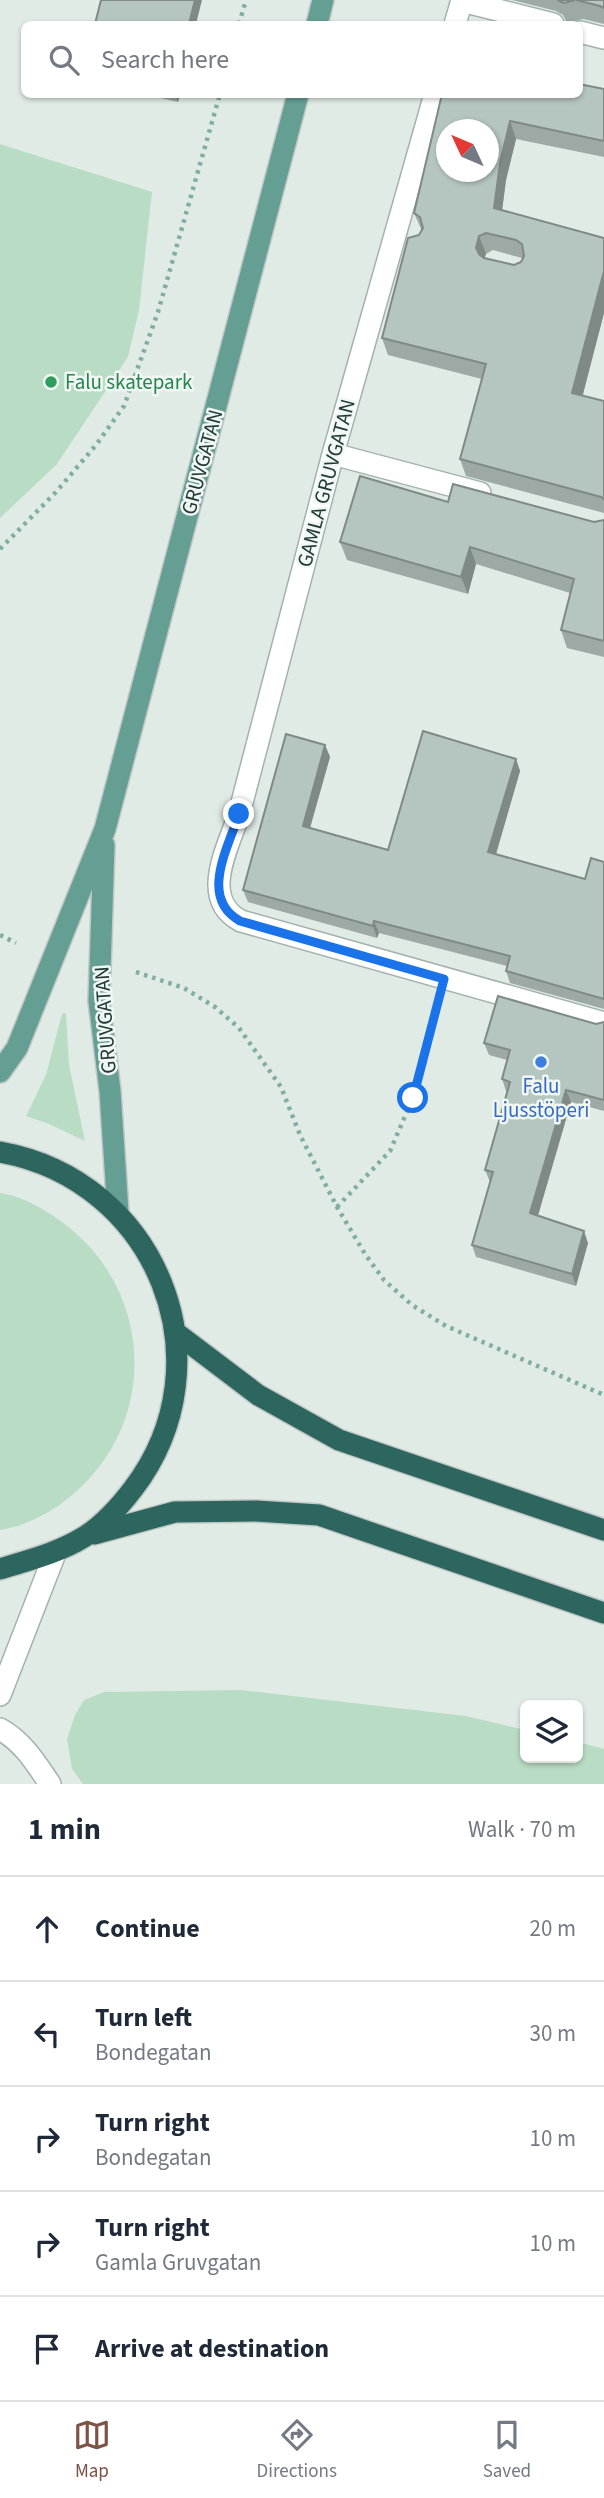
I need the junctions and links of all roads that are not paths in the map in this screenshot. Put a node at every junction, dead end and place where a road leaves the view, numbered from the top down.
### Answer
1 (323, 0) edge
2 (462, 0) edge
3 (318, 21) edge
4 (456, 21) edge
5 (542, 21) edge
6 (583, 33) edge
7 (604, 38) edge
8 (297, 98) edge
9 (434, 98) edge
10 (395, 237) junction
11 (417, 243) edge
12 (333, 454) junction
13 (501, 499) edge
14 (105, 829) junction
15 (604, 1023) edge
16 (0, 1072) edge
17 (0, 1152) edge
18 (118, 1212) junction
19 (175, 1332) junction
20 (604, 1531) edge
21 (85, 1536) junction
22 (56, 1552) junction
23 (0, 1569) edge
24 (604, 1613) edge
25 (0, 1696) edge
26 (0, 1728) edge
27 (50, 1784) edge

1 - 3 main road
2 - 4 street
2 - 5 street
6 - 7 street
8 - 14 main road, GRUVGATAN
9 - 10 street, GAMLA GRUVGATAN
10 - 11 street
10 - 12 street, GAMLA GRUVGATAN
12 - 13 street
12 - 15 street, GAMLA GRUVGATAN
14 - 16 main road, GRUVGATAN
14 - 18 main road, GRUVGATAN
17 - 18 highway
18 - 19 highway
19 - 20 highway
19 - 21 highway
21 - 22 highway
21 - 24 highway
22 - 23 highway
22 - 25 street
26 - 27 street

